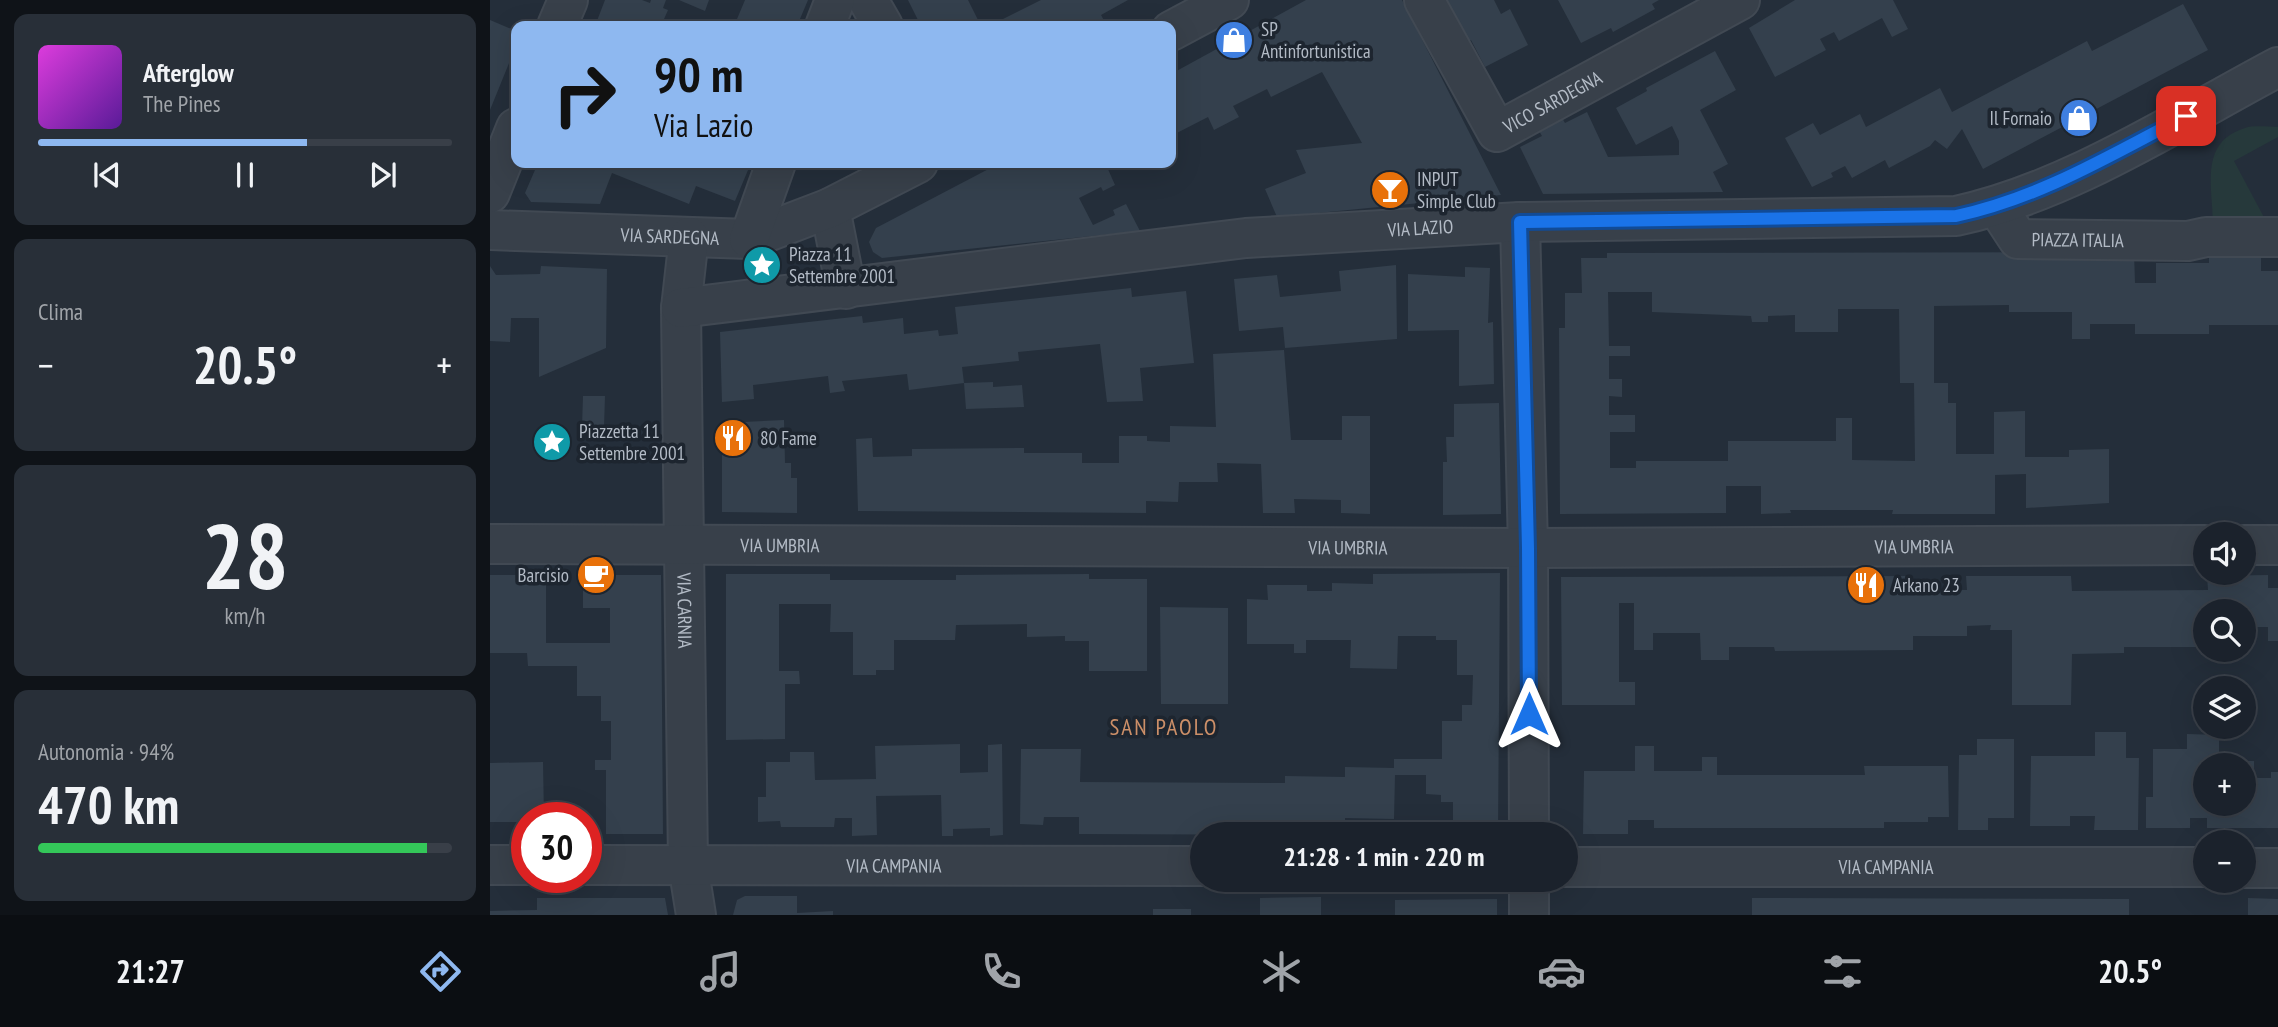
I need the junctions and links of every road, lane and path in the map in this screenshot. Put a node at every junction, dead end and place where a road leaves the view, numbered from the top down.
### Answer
1 (568, 0) edge
2 (835, 0) edge
3 (868, 0) edge
4 (1229, 0) edge
5 (1423, 0) edge
6 (1740, 0) edge
7 (559, 21) edge
8 (827, 21) edge
9 (880, 21) edge
10 (1176, 28) edge
11 (2278, 67) edge
12 (511, 140) edge
13 (774, 168) edge
14 (908, 168) edge
15 (490, 193) edge
16 (1997, 207) junction
17 (830, 208) junction
18 (1520, 222) junction
19 (490, 230) edge
20 (689, 237) junction
21 (2278, 237) edge
22 (749, 239) junction
23 (846, 289) junction
24 (681, 308) junction
25 (490, 544) edge
26 (2193, 545) edge
27 (2256, 545) edge
28 (2278, 545) edge
29 (685, 546) junction
30 (1528, 548) junction
31 (1529, 822) edge
32 (490, 865) edge
33 (511, 865) edge
34 (602, 865) edge
35 (688, 865) junction
36 (1190, 866) edge
37 (1578, 867) edge
38 (2193, 867) edge
39 (2256, 867) edge
40 (2278, 867) edge
41 (1529, 892) edge
42 (696, 915) edge
43 (1529, 915) edge

1 - 7 street
2 - 8 street
3 - 9 street
4 - 10 street
5 - 6 street, VICO SARDEGNA
11 - 16 street
12 - 15 street
13 - 22 street
14 - 17 street, VIA SARDEGNA
16 - 18 street, VIA LAZIO
16 - 21 street, PIAZZA ITALIA
17 - 22 street, VIA SARDEGNA
17 - 23 street
18 - 23 street, VIA LAZIO
18 - 30 street
19 - 20 street, VIA SARDEGNA
20 - 22 street, VIA SARDEGNA
20 - 24 street
23 - 24 street
24 - 29 street, VIA CARNIA
25 - 29 street, VIA UMBRIA
26 - 30 street, VIA UMBRIA
27 - 28 street
29 - 30 street, VIA UMBRIA
29 - 35 street, VIA CARNIA
30 - 31 street
32 - 33 street
34 - 35 street, VIA CAMPANIA
35 - 36 street, VIA CAMPANIA
35 - 42 street, VIA CARNIA
37 - 38 street, VIA CAMPANIA
39 - 40 street
41 - 43 street

